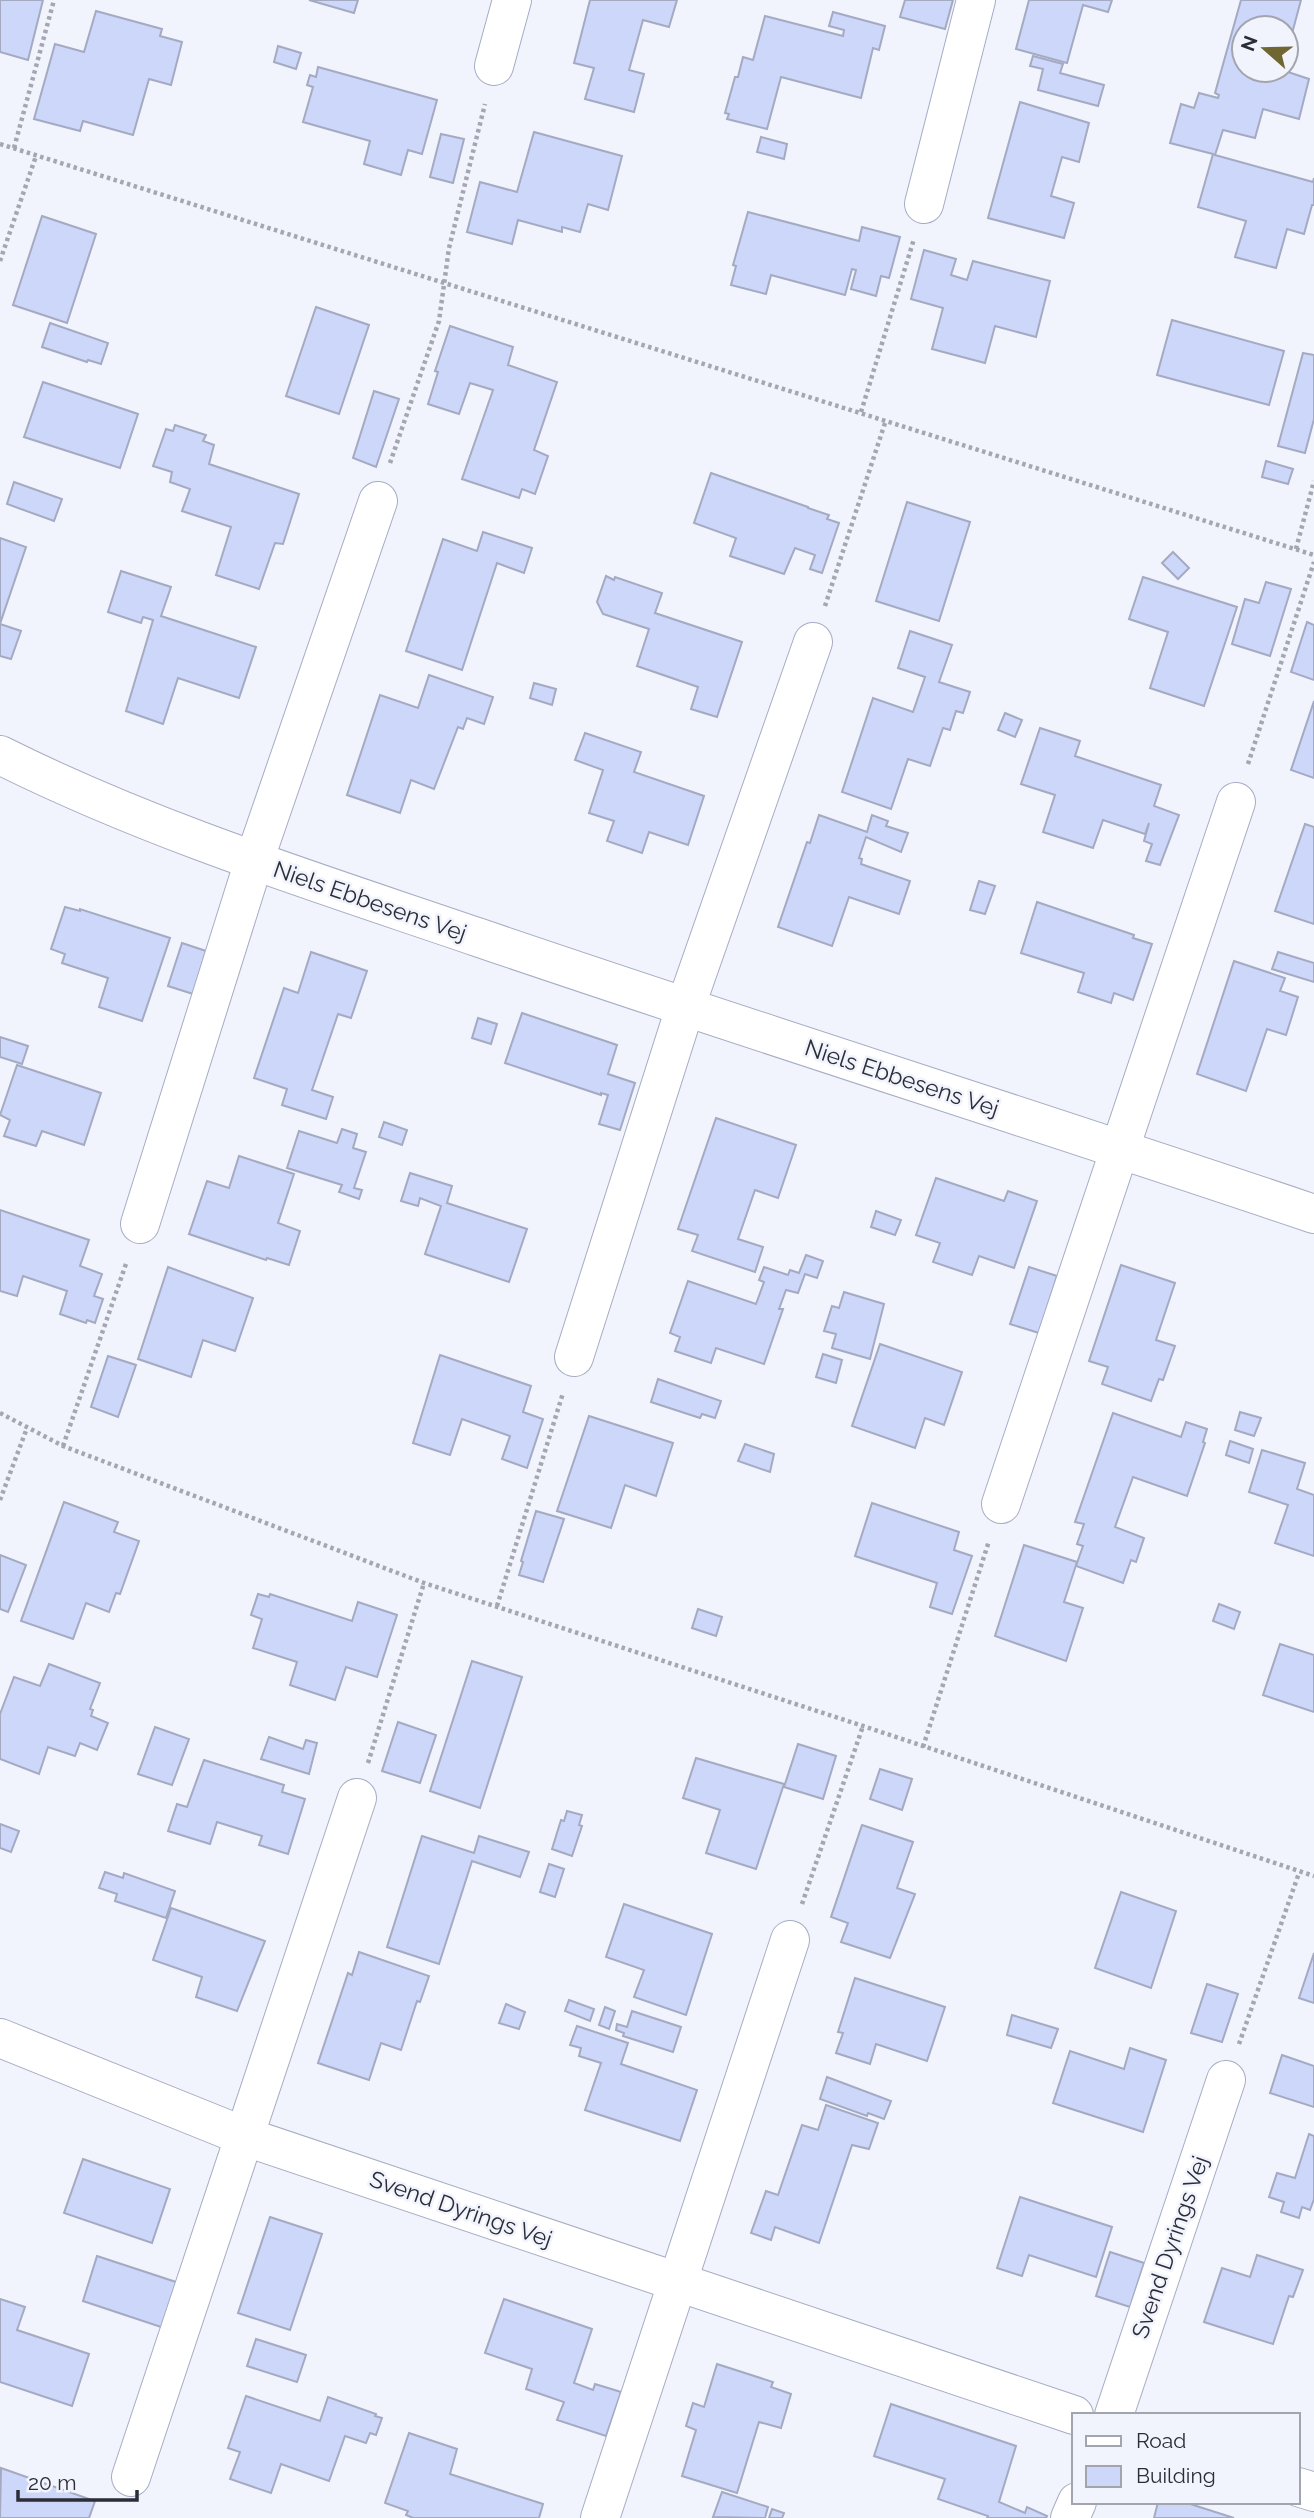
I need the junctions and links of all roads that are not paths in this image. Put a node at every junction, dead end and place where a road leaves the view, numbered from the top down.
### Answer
1 (512, 0) edge
2 (976, 0) edge
3 (494, 66) road end
4 (924, 204) road end
5 (377, 500) road end
6 (813, 642) road end
7 (0, 755) edge
8 (1236, 802) road end
9 (254, 861) junction
10 (685, 1009) junction
11 (1119, 1148) junction
12 (1314, 1214) edge
13 (140, 1224) road end
14 (574, 1357) road end
15 (1001, 1504) road end
16 (357, 1798) road end
17 (790, 1940) road end
18 (0, 2038) edge
19 (1226, 2080) road end
20 (246, 2137) junction
21 (677, 2281) junction
22 (1115, 2413) edge
23 (1072, 2414) edge
24 (131, 2477) dead end
25 (600, 2518) edge

1 - 3 street
2 - 4 street
5 - 9 street, Niels Ebbesens Vej
6 - 10 street
7 - 9 street, Niels Ebbesens Vej
8 - 11 street
9 - 10 street, Niels Ebbesens Vej
9 - 13 street, Niels Ebbesens Vej
10 - 11 street, Niels Ebbesens Vej
10 - 14 street
11 - 12 street, Niels Ebbesens Vej
11 - 15 street
16 - 20 street
17 - 21 street
18 - 20 street, Svend Dyrings Vej
19 - 22 street, Svend Dyrings Vej
20 - 21 street, Svend Dyrings Vej
20 - 24 street
21 - 23 street, Svend Dyrings Vej
21 - 25 street

